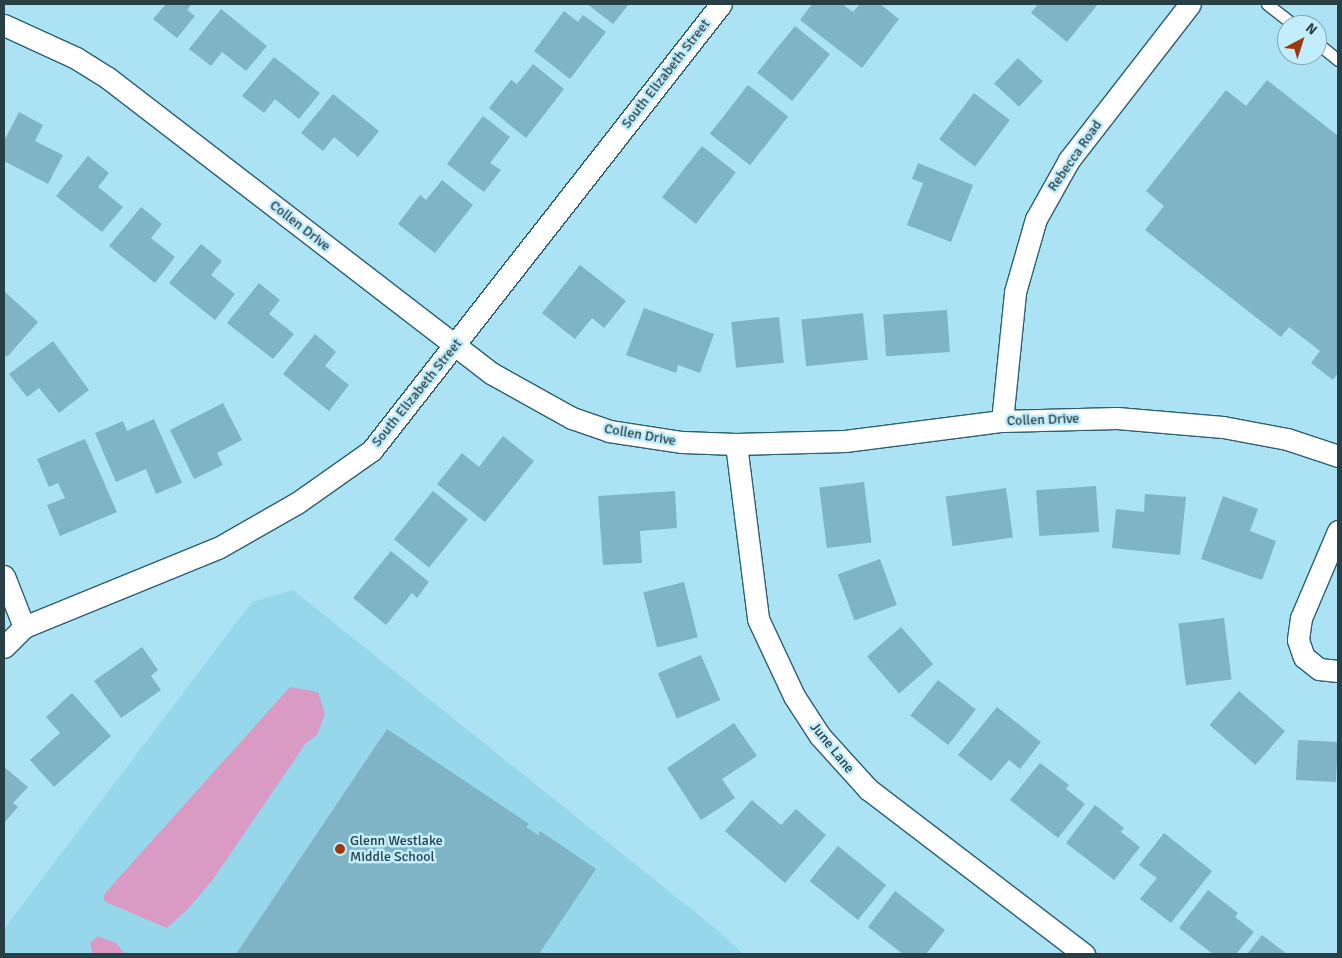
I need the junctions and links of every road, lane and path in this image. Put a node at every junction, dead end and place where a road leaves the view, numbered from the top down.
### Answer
1 (721, 4) edge
2 (1190, 4) edge
3 (1267, 4) edge
4 (1281, 15) edge
5 (4, 25) edge
6 (1327, 51) edge
7 (1338, 60) edge
8 (455, 346) junction
9 (1002, 421) junction
10 (736, 444) junction
11 (1338, 456) edge
12 (1338, 531) edge
13 (4, 576) edge
14 (24, 627) junction
15 (4, 647) edge
16 (1338, 671) edge
17 (1084, 954) edge

1 - 8 street, South Elizabeth Street
2 - 9 street, Rebecca Road
3 - 4 lane
5 - 8 street, Collen Drive
6 - 7 lane
8 - 10 street, Collen Drive
8 - 14 street, South Elizabeth Street
9 - 10 street, Collen Drive
9 - 11 street, Collen Drive
10 - 17 street, June Lane
12 - 16 street
13 - 14 street
14 - 15 street, South Elizabeth Street

